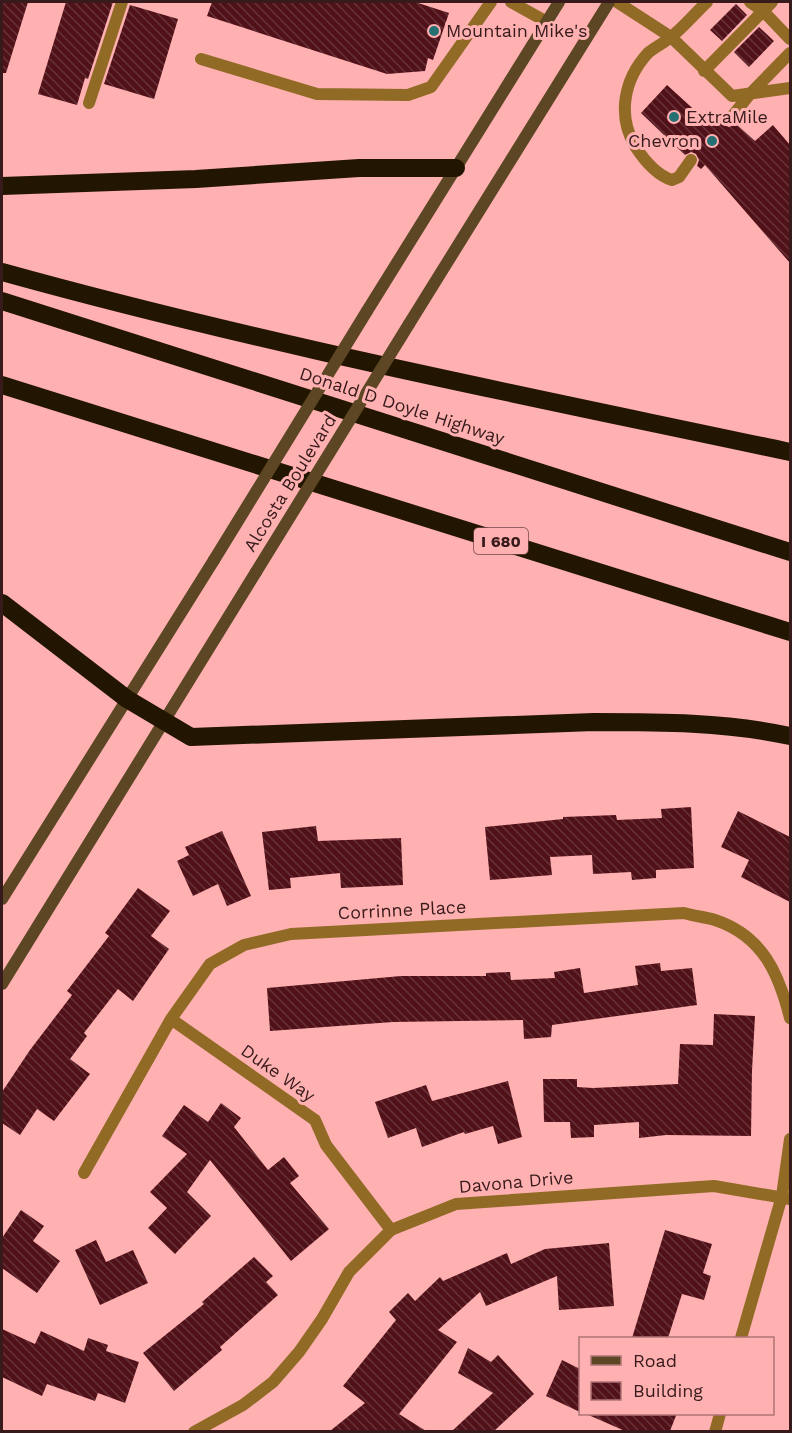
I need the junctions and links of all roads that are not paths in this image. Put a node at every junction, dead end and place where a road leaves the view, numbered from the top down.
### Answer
1 (122, 2) edge
2 (491, 2) edge
3 (511, 2) edge
4 (559, 2) edge
5 (609, 2) edge
6 (617, 2) edge
7 (707, 2) edge
8 (750, 2) edge
9 (768, 6) edge
10 (547, 22) junction
11 (671, 37) junction
12 (790, 39) edge
13 (790, 53) edge
14 (201, 59) dead end
15 (704, 71) junction
16 (790, 88) edge
17 (750, 94) junction
18 (89, 103) dead end
19 (730, 119) dead end
20 (691, 160) dead end
21 (456, 168) junction
22 (2, 186) edge
23 (2, 272) edge
24 (2, 301) edge
25 (2, 385) edge
26 (790, 452) edge
27 (790, 552) edge
28 (2, 603) edge
29 (790, 632) edge
30 (127, 699) junction
31 (165, 722) junction
32 (790, 736) edge
33 (2, 899) edge
34 (2, 984) edge
35 (786, 985) edge
36 (790, 1018) edge
37 (171, 1019) junction
38 (790, 1139) edge
39 (84, 1173) dead end
40 (786, 1197) edge
41 (391, 1230) junction
42 (741, 1337) edge
43 (719, 1415) edge
44 (194, 1431) edge
45 (715, 1431) edge

1 - 18 street
2 - 14 street
3 - 10 street
4 - 10 main road, Alcosta Boulevard
5 - 31 main road, Alcosta Boulevard, bridge
6 - 11 street
7 - 11 street
8 - 9 street
9 - 12 street
9 - 15 street
10 - 21 main road, Alcosta Boulevard
11 - 15 street
11 - 20 street
13 - 17 street
15 - 17 street
16 - 17 street
17 - 19 street
21 - 22 highway
21 - 30 main road, Alcosta Boulevard, bridge
23 - 26 highway
24 - 27 highway, Donald D Doyle Highway
25 - 29 highway, I 680
28 - 30 highway
30 - 31 highway
30 - 33 main road, Alcosta Boulevard
31 - 32 highway
31 - 34 main road, Alcosta Boulevard
35 - 36 street, Corrinne Place
35 - 37 street, Corrinne Place
37 - 39 street, Corrinne Place
37 - 41 street, Duke Way
38 - 40 street
40 - 41 street, Davona Drive
40 - 42 street
41 - 44 street, Davona Drive
43 - 45 street

